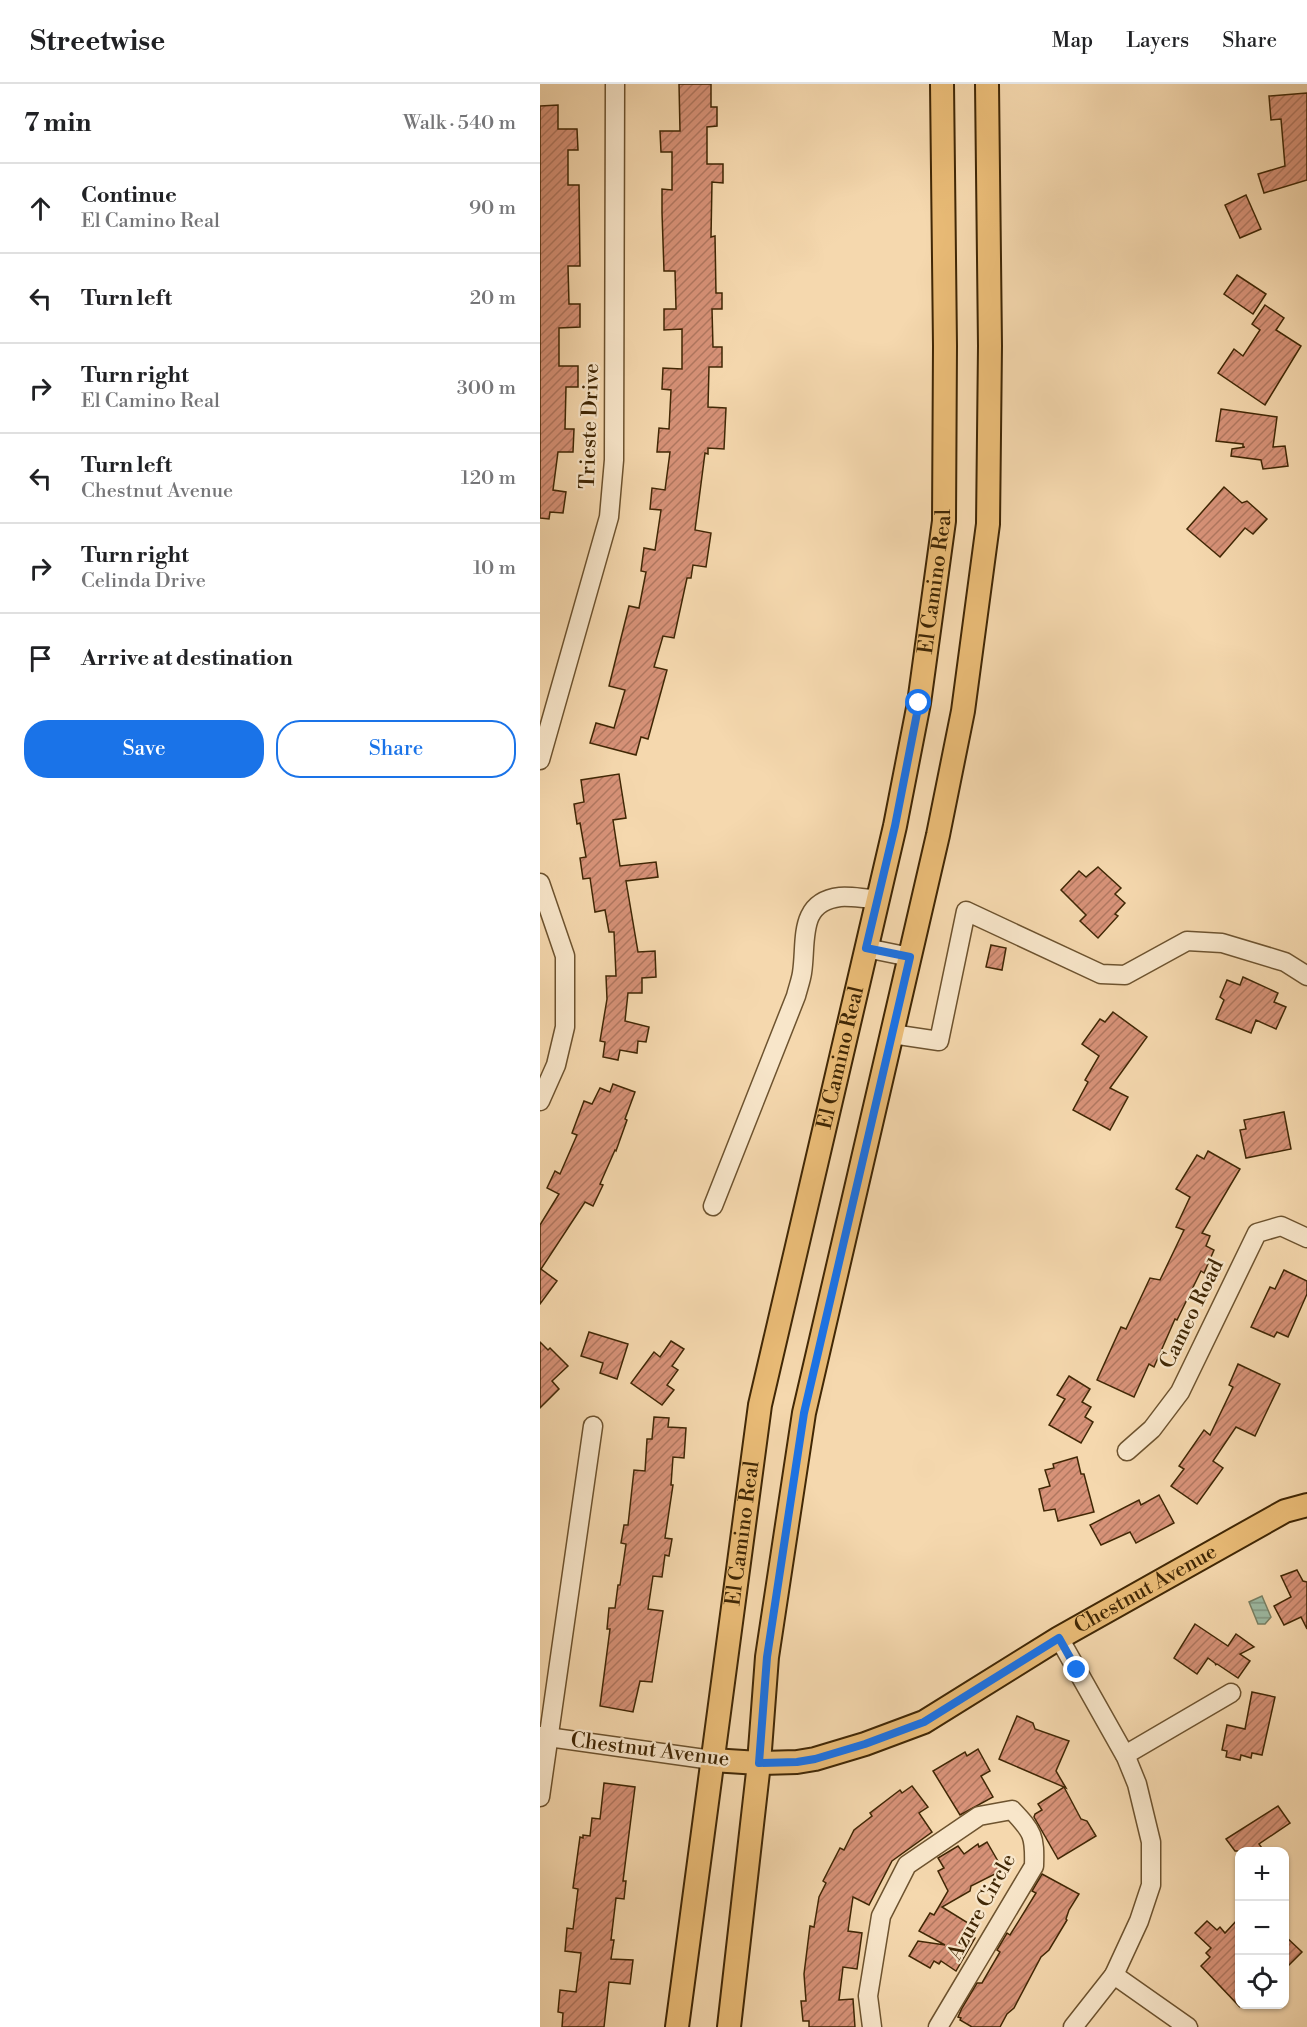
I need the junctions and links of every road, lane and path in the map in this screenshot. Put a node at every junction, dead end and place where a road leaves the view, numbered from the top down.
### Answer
1 (615, 84) edge
2 (942, 84) edge
3 (987, 84) edge
4 (540, 760) edge
5 (540, 883) edge
6 (878, 899) junction
7 (866, 948) junction
8 (910, 957) junction
9 (1307, 976) edge
10 (892, 1034) junction
11 (540, 1101) edge
12 (713, 1206) dead end
13 (1307, 1238) edge
14 (593, 1426) dead end
15 (1126, 1451) dead end
16 (1307, 1505) edge
17 (1059, 1638) junction
18 (1231, 1693) dead end
19 (544, 1737) edge
20 (1125, 1755) junction
21 (712, 1760) junction
22 (759, 1763) junction
23 (540, 1797) edge
24 (1114, 1975) junction
25 (677, 2027) edge
26 (729, 2027) edge
27 (872, 2027) edge
28 (938, 2027) edge
29 (1073, 2027) edge
30 (1188, 2027) edge

1 - 4 street, Trieste Drive
2 - 6 main road, El Camino Real
3 - 8 main road, El Camino Real
5 - 11 street
6 - 7 main road, El Camino Real
6 - 12 street
7 - 8 street
7 - 21 main road, El Camino Real
8 - 10 main road, El Camino Real
9 - 10 street
10 - 22 main road, El Camino Real
13 - 15 street, Cameo Road
14 - 19 street
16 - 17 main road, Chestnut Avenue
17 - 20 street
17 - 22 main road, Chestnut Avenue
18 - 20 street
19 - 21 street, Chestnut Avenue
19 - 23 street
20 - 24 street
21 - 22 main road, Chestnut Avenue
21 - 25 main road, El Camino Real
22 - 26 main road, El Camino Real
24 - 29 street
24 - 30 street
27 - 28 street, Azure Circle

